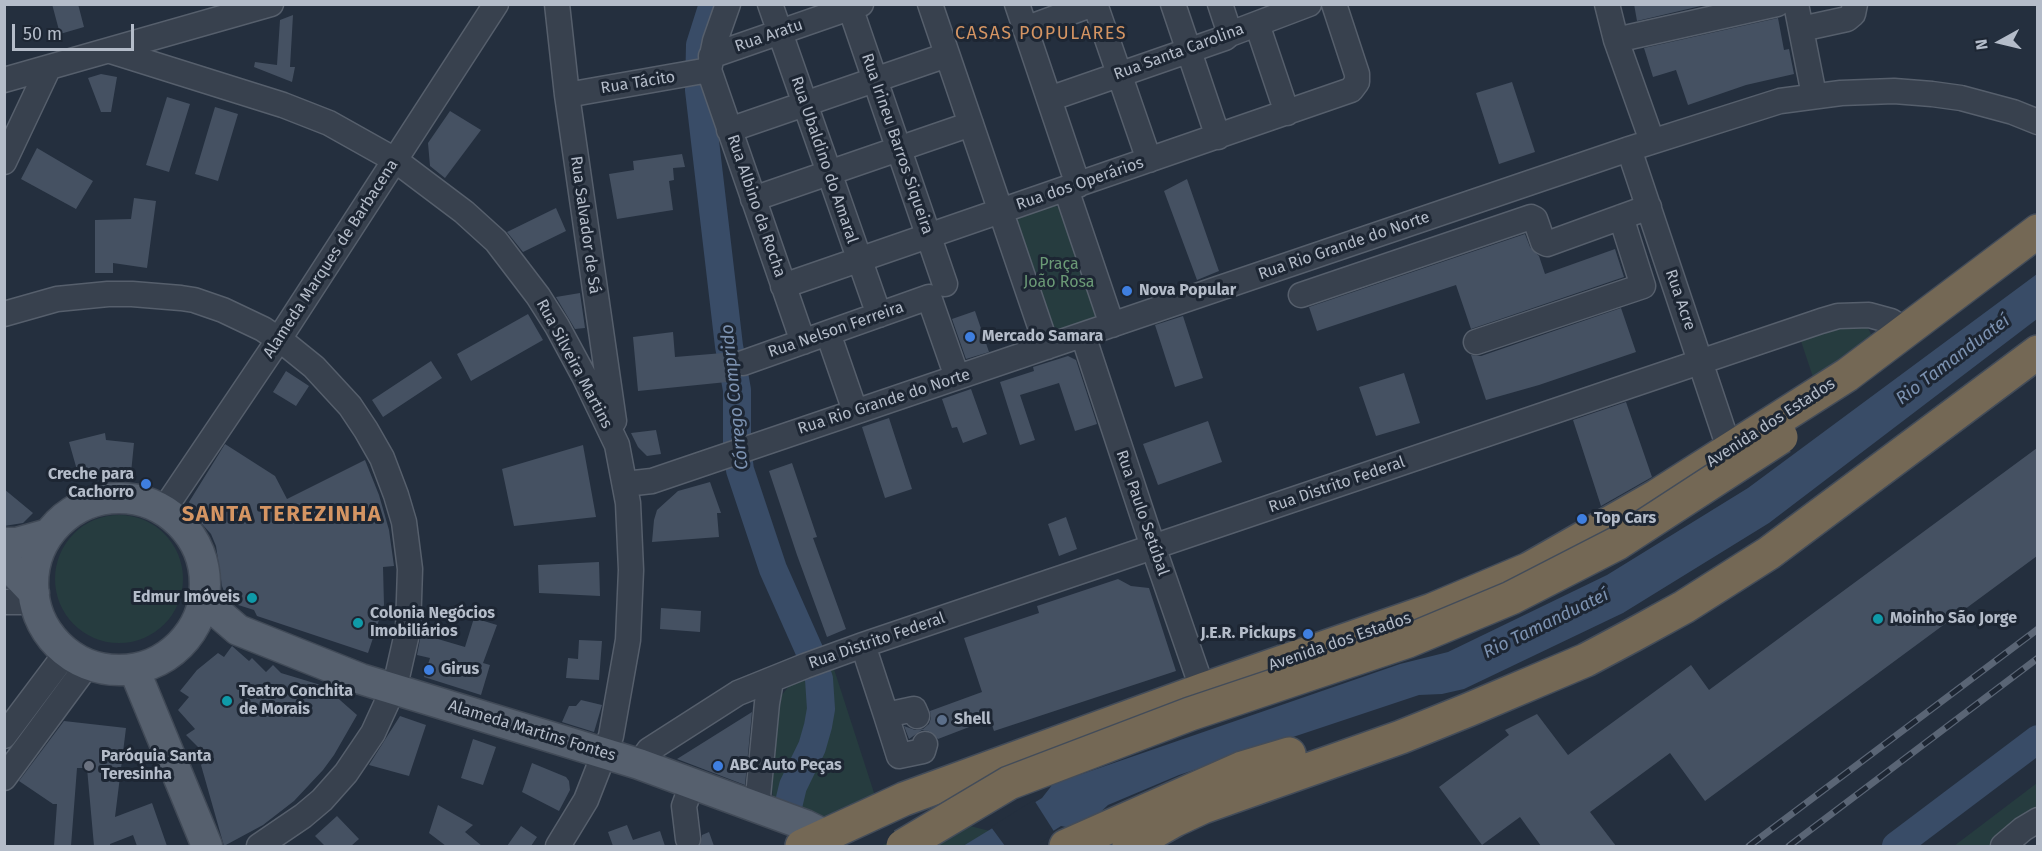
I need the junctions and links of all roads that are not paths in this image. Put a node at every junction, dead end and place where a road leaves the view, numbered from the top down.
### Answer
1 (271, 4) edge
2 (496, 4) edge
3 (557, 4) edge
4 (728, 4) edge
5 (770, 4) edge
6 (930, 4) edge
7 (1017, 4) edge
8 (1094, 4) edge
9 (1173, 4) edge
10 (1220, 4) edge
11 (1309, 4) edge
12 (1334, 4) edge
13 (1607, 4) edge
14 (1777, 4) edge
15 (1796, 4) edge
16 (1855, 4) edge
17 (854, 6) edge
18 (1257, 24) junction
19 (1025, 28) junction
20 (1801, 29) junction
21 (780, 32) junction
22 (1230, 34) junction
23 (1616, 40) junction
24 (111, 51) junction
25 (1189, 51) junction
26 (947, 55) junction
27 (705, 68) junction
28 (48, 69) junction
29 (1119, 75) junction
30 (4, 80) edge
31 (875, 80) junction
32 (567, 95) junction
33 (1814, 95) junction
34 (1049, 99) junction
35 (805, 104) junction
36 (1287, 113) junction
37 (2037, 122) edge
38 (971, 124) junction
39 (729, 130) junction
40 (1218, 137) junction
41 (1652, 141) junction
42 (899, 149) junction
43 (1629, 149) junction
44 (395, 160) junction
45 (1149, 160) junction
46 (4, 162) edge
47 (829, 173) junction
48 (1072, 187) junction
49 (753, 199) junction
50 (1649, 207) junction
51 (1000, 211) junction
52 (1621, 217) junction
53 (2037, 231) edge
54 (928, 236) junction
55 (859, 260) junction
56 (783, 286) junction
57 (937, 291) junction
58 (1301, 295) dead end
59 (4, 314) edge
60 (879, 315) junction
61 (1112, 325) junction
62 (1906, 331) junction
63 (828, 333) junction
64 (1083, 335) junction
65 (279, 339) junction
66 (803, 342) junction
67 (1476, 342) dead end
68 (1047, 347) junction
69 (2037, 352) edge
70 (1701, 362) junction
71 (743, 363) dead end
72 (1847, 375) junction
73 (957, 378) junction
74 (855, 411) junction
75 (617, 445) junction
76 (1730, 451) junction
77 (625, 484) junction
78 (163, 511) junction
79 (1810, 520) junction
80 (49, 534) junction
81 (4, 543) edge
82 (1154, 547) junction
83 (4, 561) edge
84 (35, 598) junction
85 (203, 600) junction
86 (4, 602) edge
87 (238, 630) junction
88 (183, 641) junction
89 (863, 645) junction
90 (77, 658) junction
91 (134, 669) junction
92 (771, 681) junction
93 (393, 688) junction
94 (1205, 689) junction
95 (886, 715) junction
96 (917, 716) dead end
97 (4, 736) edge
98 (926, 744) dead end
99 (605, 752) junction
100 (639, 764) junction
101 (963, 776) junction
102 (4, 778) edge
103 (692, 784) junction
104 (757, 807) junction
105 (2037, 820) edge
106 (688, 839) dead end
107 (826, 842) edge
108 (207, 846) edge
109 (260, 846) edge
110 (558, 846) edge
111 (903, 846) edge
112 (927, 846) edge
113 (1066, 846) edge
114 (1129, 846) edge
115 (2003, 846) edge

1 - 24 street
2 - 44 street, Alameda Marques de Barbacena
3 - 32 street, Rua Salvador de Sá
4 - 27 street
5 - 21 street, Rua Ubaldino do Amaral
6 - 26 street
7 - 19 street
8 - 19 street
8 - 29 street
9 - 25 street
10 - 22 street
11 - 18 street, Rua Santa Carolina
12 - 36 street, Rua dos Operários
13 - 23 street
14 - 23 street
15 - 20 street
16 - 20 street
17 - 21 street, Rua Aratu
17 - 31 street, Rua Irineu Barros Siqueira
18 - 22 street, Rua Santa Carolina
18 - 36 street
19 - 34 street
20 - 33 street
21 - 27 street, Rua Aratu
21 - 35 street, Rua Ubaldino do Amaral
22 - 25 street, Rua Santa Carolina
23 - 41 street
24 - 28 street
24 - 44 street, Rua Silveira Martins
25 - 29 street, Rua Santa Carolina
25 - 40 street
26 - 31 street
26 - 38 street
27 - 32 street, Rua Tácito
27 - 39 street, Rua Albino da Rocha
28 - 30 street
28 - 46 street
29 - 34 street, Rua Santa Carolina
29 - 45 street
31 - 35 street
31 - 42 street, Rua Irineu Barros Siqueira
32 - 75 street, Rua Salvador de Sá
33 - 37 street, Rua Rio Grande do Norte
33 - 41 street, Rua Rio Grande do Norte
34 - 48 street
35 - 39 street
35 - 47 street, Rua Ubaldino do Amaral
36 - 40 street, Rua dos Operários
38 - 42 street
38 - 51 street
39 - 49 street, Rua Albino da Rocha
40 - 45 street, Rua dos Operários
41 - 43 street, Rua Rio Grande do Norte
42 - 47 street
42 - 54 street, Rua Irineu Barros Siqueira
43 - 50 street, Rua Acre
43 - 61 street, Rua Rio Grande do Norte
44 - 65 street, Alameda Marques de Barbacena
44 - 75 street, Rua Silveira Martins
45 - 48 street, Rua dos Operários
47 - 49 street
47 - 55 street, Rua Ubaldino do Amaral
48 - 51 street, Rua dos Operários
48 - 61 street
49 - 56 street, Rua Albino da Rocha
50 - 52 street
50 - 70 street, Rua Acre
51 - 54 street, Rua dos Operários
51 - 68 street
52 - 58 street
52 - 67 street
53 - 62 highway, Avenida dos Estados
54 - 55 street, Rua dos Operários
54 - 57 street, Rua Irineu Barros Siqueira
55 - 56 street, Rua dos Operários
55 - 60 street, Rua Ubaldino do Amaral
56 - 66 street, Rua Albino da Rocha
57 - 60 street, Rua Nelson Ferreira
57 - 73 street, Rua Irineu Barros Siqueira
59 - 65 street
60 - 63 street, Rua Nelson Ferreira
61 - 64 street, Rua Rio Grande do Norte
62 - 70 street, Rua Distrito Federal
62 - 72 highway, Avenida dos Estados
63 - 66 street, Rua Nelson Ferreira
63 - 74 street
64 - 68 street, Rua Rio Grande do Norte
64 - 82 street, Rua Paulo Setúbal
65 - 78 street, Alameda Marques de Barbacena
65 - 93 street
66 - 71 street, Rua Nelson Ferreira
68 - 73 street, Rua Rio Grande do Norte
69 - 79 highway
70 - 76 street, Rua Acre
70 - 82 street, Rua Distrito Federal
72 - 76 highway, Avenida dos Estados
72 - 111 highway, Avenida dos Estados, bridge
73 - 74 street, Rua Rio Grande do Norte
74 - 77 street, Rua Rio Grande do Norte
75 - 77 street, Rua Silveira Martins
76 - 94 highway, Avenida dos Estados
77 - 99 street, Rua Silveira Martins
78 - 80 main road
78 - 85 main road
79 - 113 highway
79 - 114 highway
80 - 81 main road
80 - 84 main road
82 - 89 street, Rua Distrito Federal
82 - 94 street, Rua Paulo Setúbal
83 - 84 main road
84 - 86 street
84 - 90 main road
85 - 87 main road, Alameda Martins Fontes
85 - 88 main road
87 - 88 main road, Alameda Martins Fontes
87 - 93 main road, Alameda Martins Fontes
88 - 91 main road
89 - 92 street, Rua Distrito Federal
89 - 95 street
90 - 91 main road
90 - 97 street
90 - 102 street
91 - 108 main road
92 - 100 street, Rua Distrito Federal
92 - 104 street
93 - 99 main road, Alameda Martins Fontes
93 - 109 street
94 - 101 highway, Avenida dos Estados
95 - 96 street
95 - 98 street
99 - 100 main road, Alameda Martins Fontes
99 - 110 street, Rua Silveira Martins
100 - 103 main road, Alameda Martins Fontes
101 - 107 highway, Avenida dos Estados
101 - 112 highway
103 - 104 main road, Alameda Martins Fontes
103 - 106 street
104 - 107 main road, Alameda Martins Fontes
105 - 115 street

